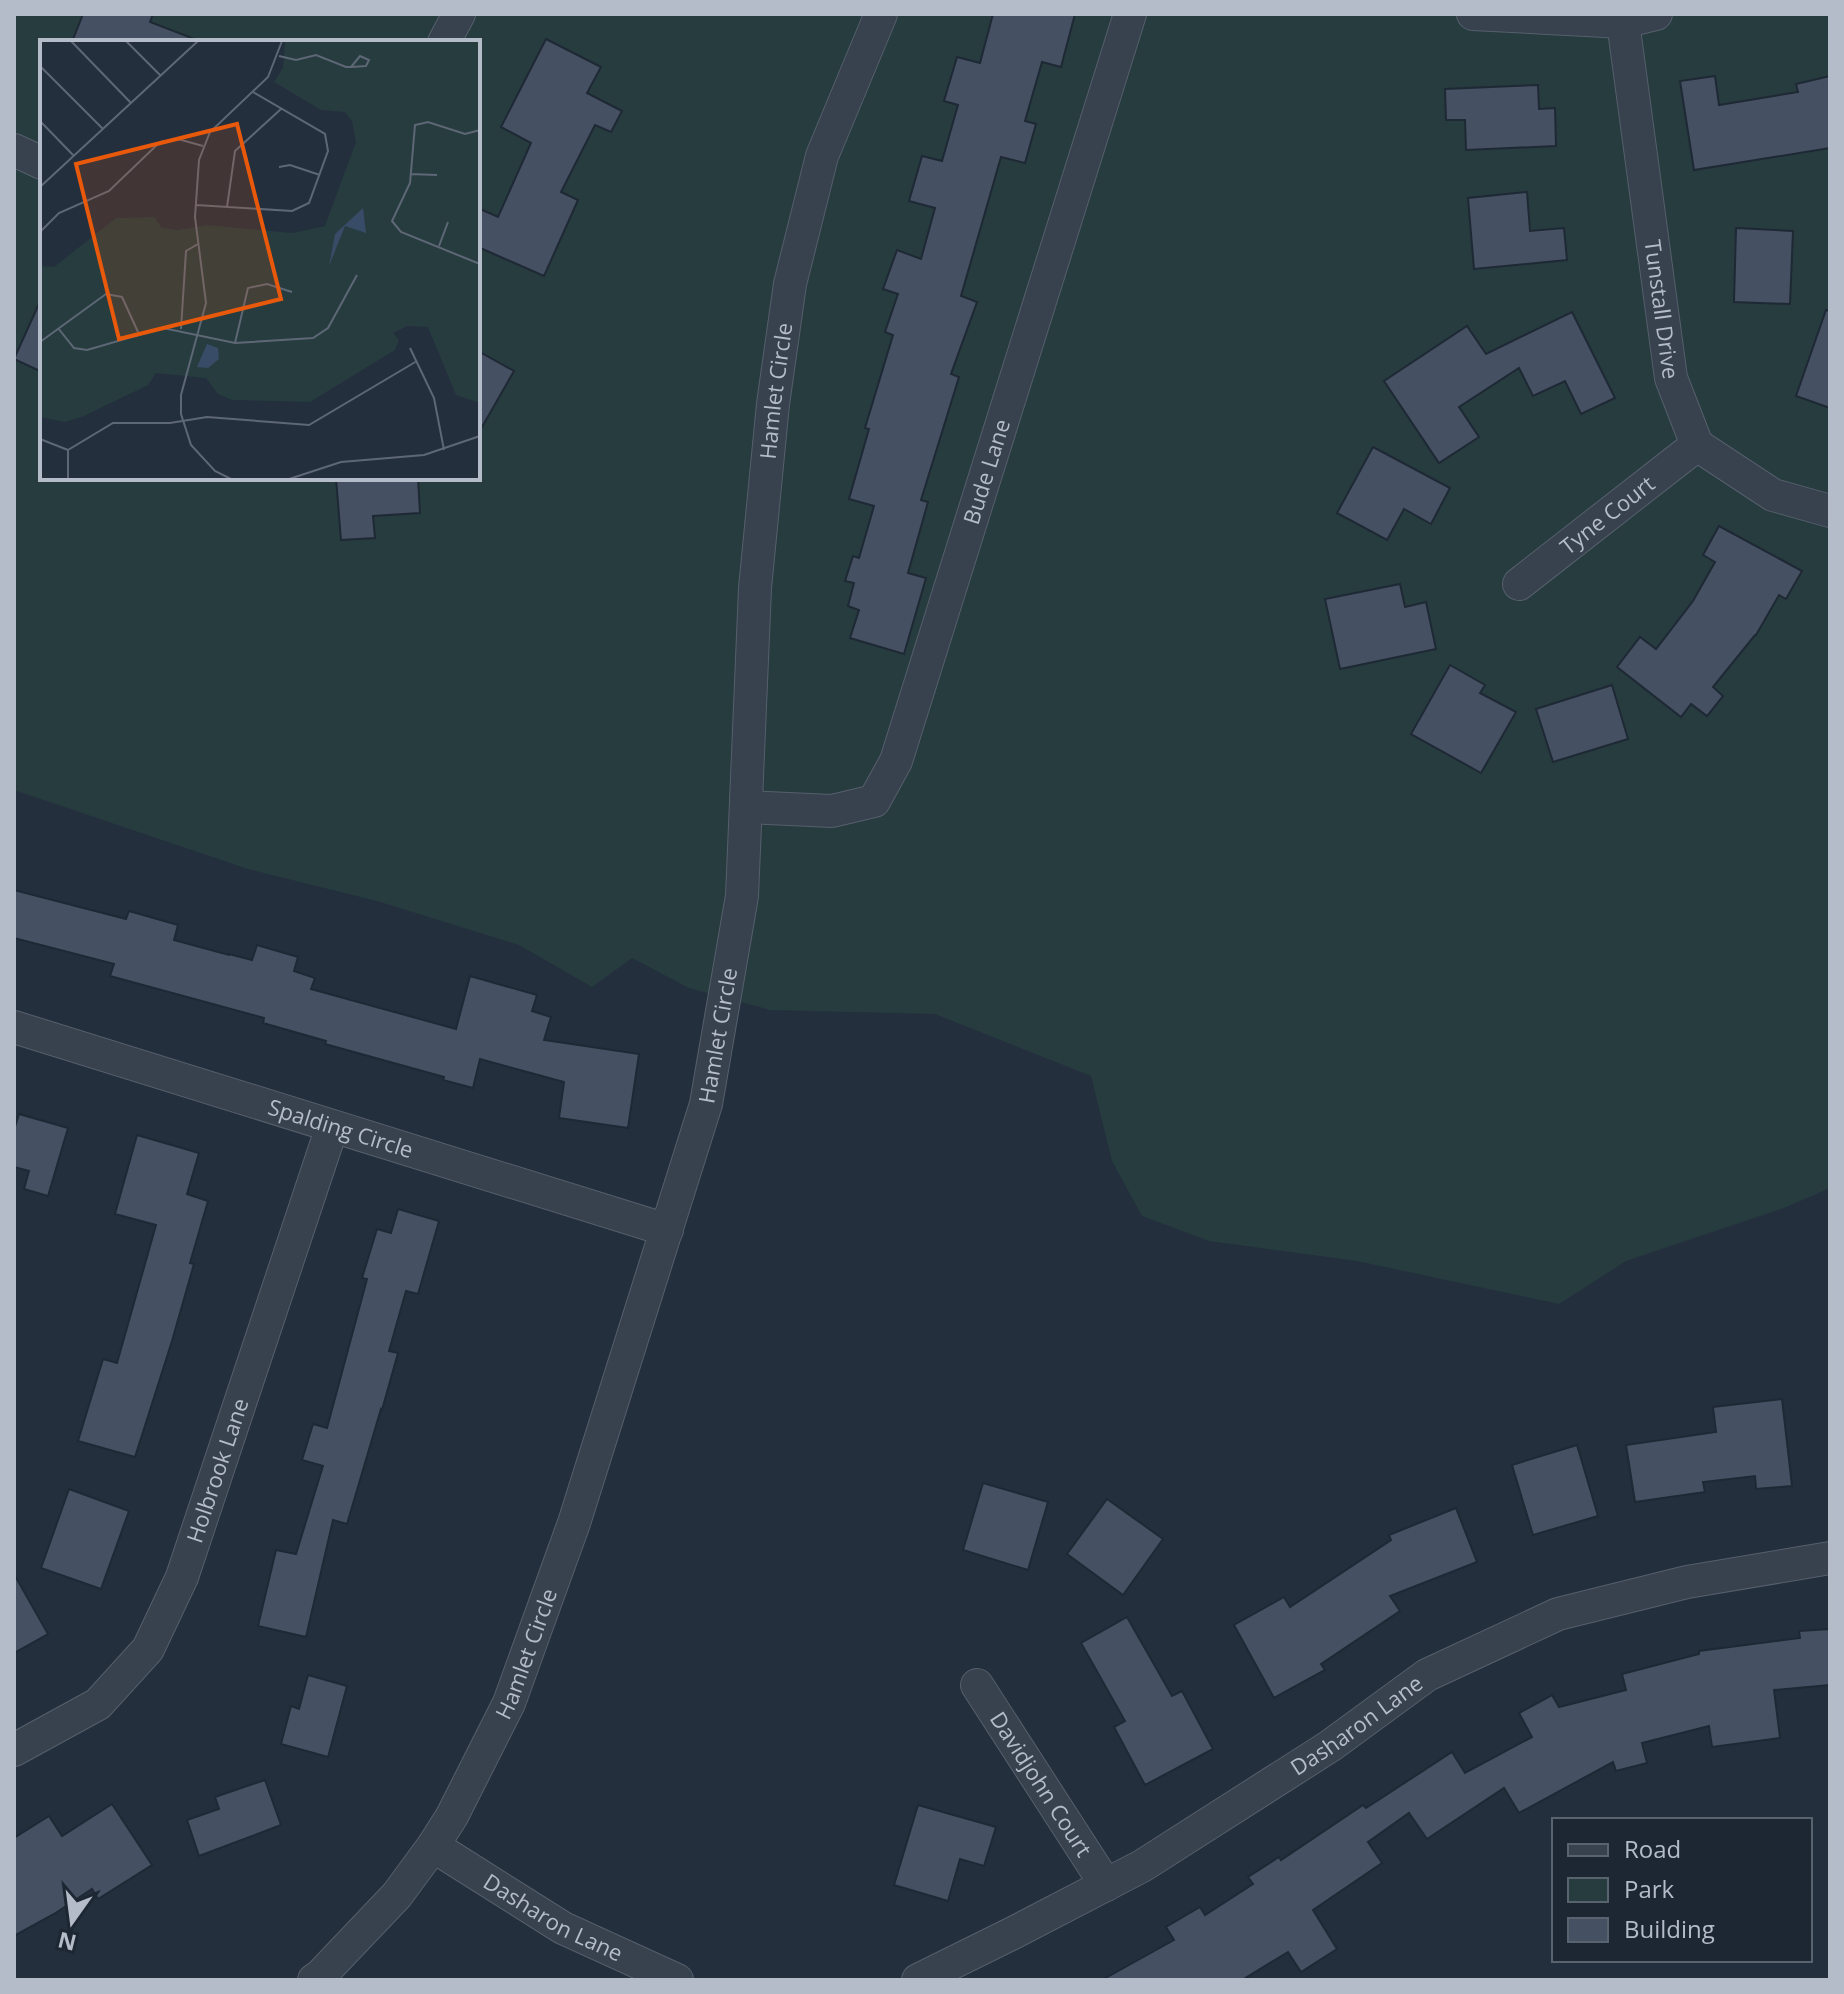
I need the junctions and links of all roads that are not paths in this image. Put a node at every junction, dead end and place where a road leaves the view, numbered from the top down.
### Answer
1 (459, 14) edge
2 (881, 14) edge
3 (1130, 14) edge
4 (1473, 14) edge
5 (1656, 14) edge
6 (1623, 22) junction
7 (445, 40) edge
8 (14, 150) edge
9 (40, 162) edge
10 (1697, 445) junction
11 (1830, 511) edge
12 (1519, 584) dead end
13 (746, 807) junction
14 (14, 1027) edge
15 (332, 1127) junction
16 (667, 1230) junction
17 (1830, 1558) edge
18 (977, 1685) dead end
19 (14, 1750) edge
20 (433, 1846) junction
21 (1106, 1885) junction
22 (314, 1980) edge
23 (677, 1980) edge
24 (918, 1980) edge

1 - 7 street
2 - 13 street, Hamlet Circle
3 - 13 street, Bude Lane
4 - 6 street
5 - 6 street
6 - 10 street, Tunstall Drive
8 - 9 street
10 - 11 street
10 - 12 street, Tyne Court
13 - 16 street, Hamlet Circle
14 - 15 street, Spalding Circle
15 - 16 street, Spalding Circle
15 - 19 street, Holbrook Lane
16 - 20 street, Hamlet Circle
17 - 21 street, Dasharon Lane
18 - 21 street, Davidjohn Court
20 - 22 street, Hamlet Circle
20 - 23 street, Dasharon Lane
21 - 24 street, Dasharon Lane

